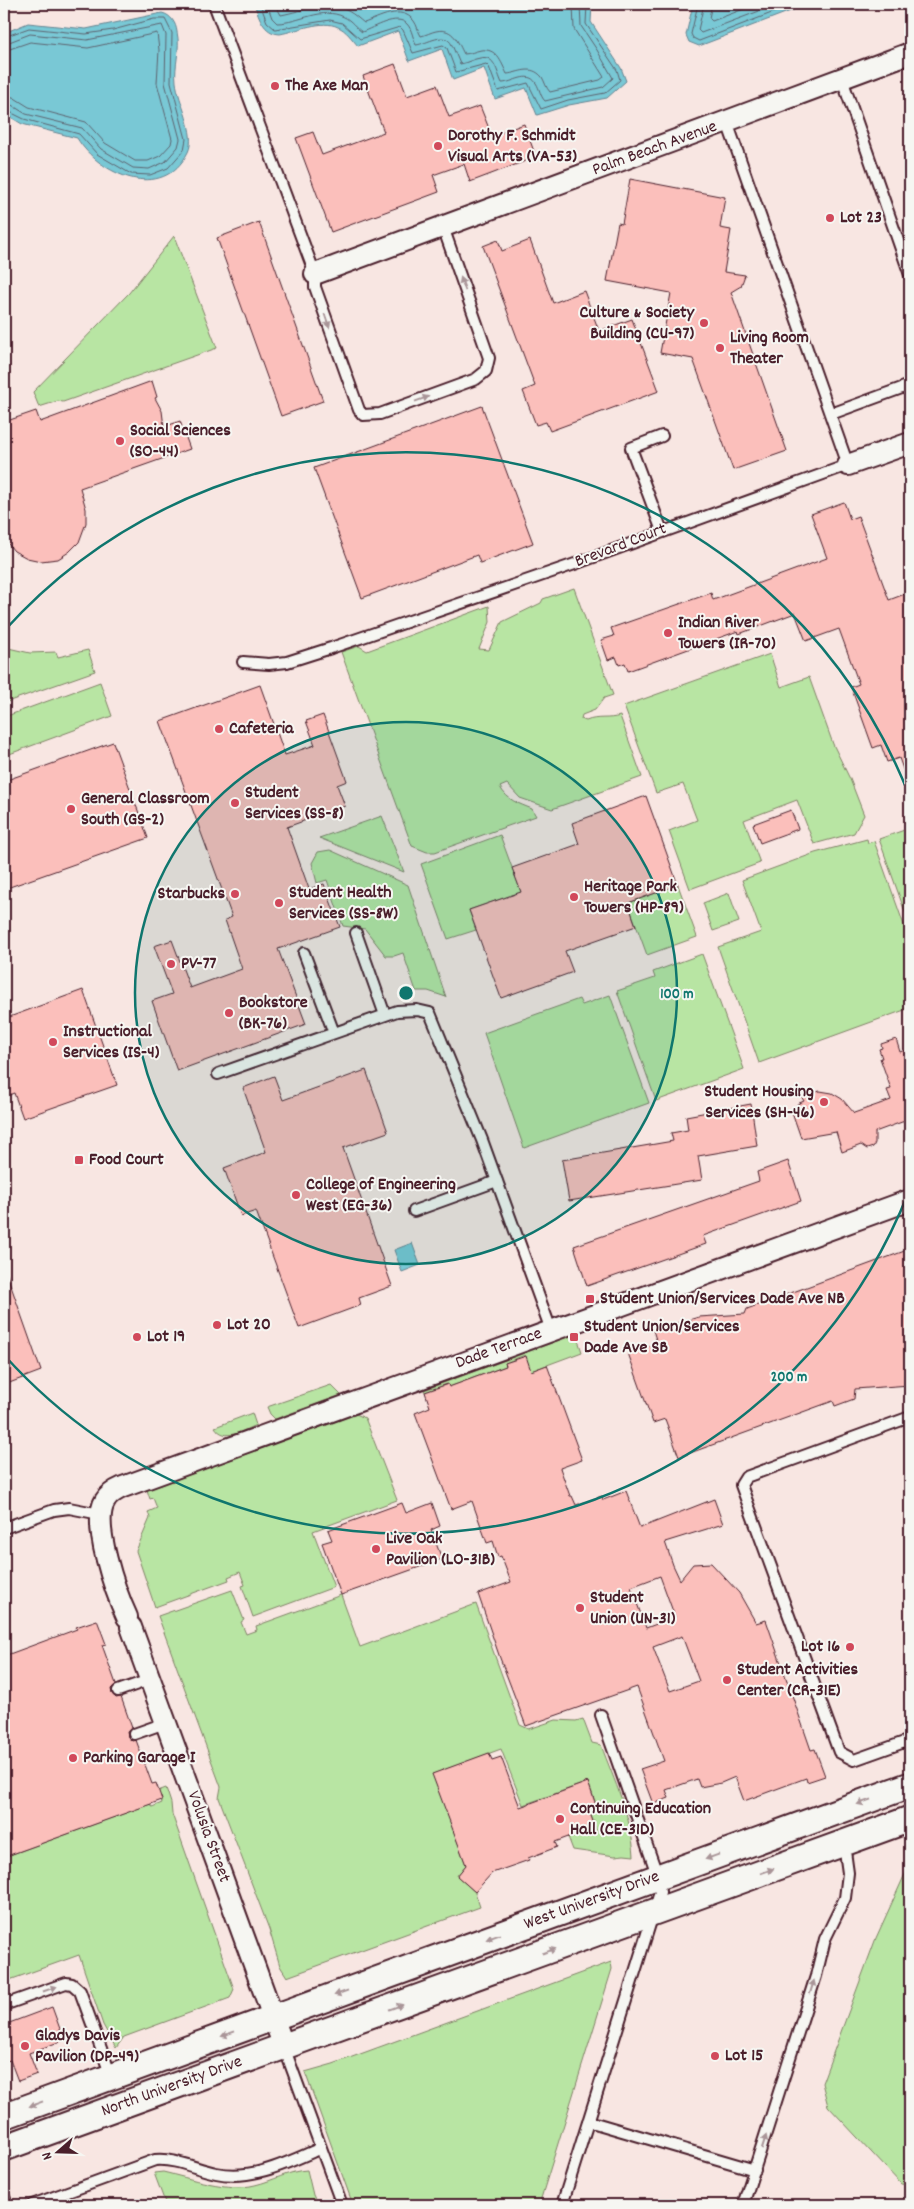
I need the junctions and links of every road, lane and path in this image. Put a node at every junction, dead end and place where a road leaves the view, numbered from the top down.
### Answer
1 (214, 4) edge
2 (910, 53) edge
3 (842, 79) junction
4 (727, 122) junction
5 (443, 227) junction
6 (315, 274) junction
7 (910, 276) edge
8 (910, 385) edge
9 (831, 414) junction
10 (662, 436) dead end
11 (910, 442) edge
12 (848, 465) junction
13 (662, 531) junction
14 (243, 662) dead end
15 (356, 933) dead end
16 (304, 953) dead end
17 (386, 1015) junction
18 (334, 1033) junction
19 (218, 1074) dead end
20 (497, 1180) junction
21 (910, 1200) edge
22 (414, 1211) dead end
23 (551, 1330) junction
24 (910, 1417) edge
25 (100, 1514) junction
26 (4, 1528) edge
27 (149, 1680) junction
28 (118, 1691) dead end
29 (601, 1715) dead end
30 (165, 1723) junction
31 (134, 1734) dead end
32 (910, 1740) edge
33 (910, 1785) edge
34 (910, 1819) edge
35 (802, 1825) junction
36 (844, 1843) junction
37 (813, 1855) junction
38 (658, 1877) junction
39 (653, 1913) junction
40 (4, 2005) edge
41 (274, 2017) junction
42 (284, 2047) junction
43 (111, 2076) junction
44 (4, 2116) edge
45 (588, 2120) junction
46 (4, 2148) edge
47 (321, 2148) junction
48 (755, 2170) junction
49 (4, 2197) edge
50 (6, 2205) edge
51 (32, 2205) edge
52 (342, 2205) edge
53 (562, 2205) edge
54 (743, 2205) edge

1 - 6 lane
2 - 3 street, Palm Beach Avenue
3 - 4 street, Palm Beach Avenue
3 - 7 lane
4 - 5 street, Palm Beach Avenue
4 - 9 lane
5 - 6 street, Palm Beach Avenue
6 -> 5 lane
8 - 9 lane
9 - 12 lane
10 - 13 lane
11 - 12 street, Brevard Court
12 - 13 lane, Brevard Court
13 - 14 lane, Brevard Court
15 - 17 lane
16 - 18 lane
17 - 18 lane
17 - 20 lane
18 - 19 lane
20 - 22 lane
20 - 23 lane
21 - 23 street, Dade Terrace
23 - 25 street, Dade Terrace
24 - 32 lane
25 - 26 lane
25 - 27 street, Volusia Street
27 - 28 lane
27 - 30 street, Volusia Street
29 - 38 lane
30 - 31 lane
30 - 41 street, Volusia Street
33 -> 35 street, West University Drive
34 - 36 street, West University Drive
35 - 37 street
35 -> 38 street, West University Drive
36 - 37 street, West University Drive
48 -> 36 lane
39 -> 37 street, West University Drive
38 - 39 lane
38 -> 41 street, West University Drive
42 -> 39 street, West University Drive
39 - 45 lane
40 -> 43 lane
41 - 42 street, Volusia Street
41 -> 43 street, North University Drive
42 - 46 street, North University Drive
42 - 47 lane
43 -> 44 street, North University Drive
45 - 48 lane
45 - 53 lane
47 - 51 lane
47 - 52 lane
48 - 54 lane
49 - 50 lane

